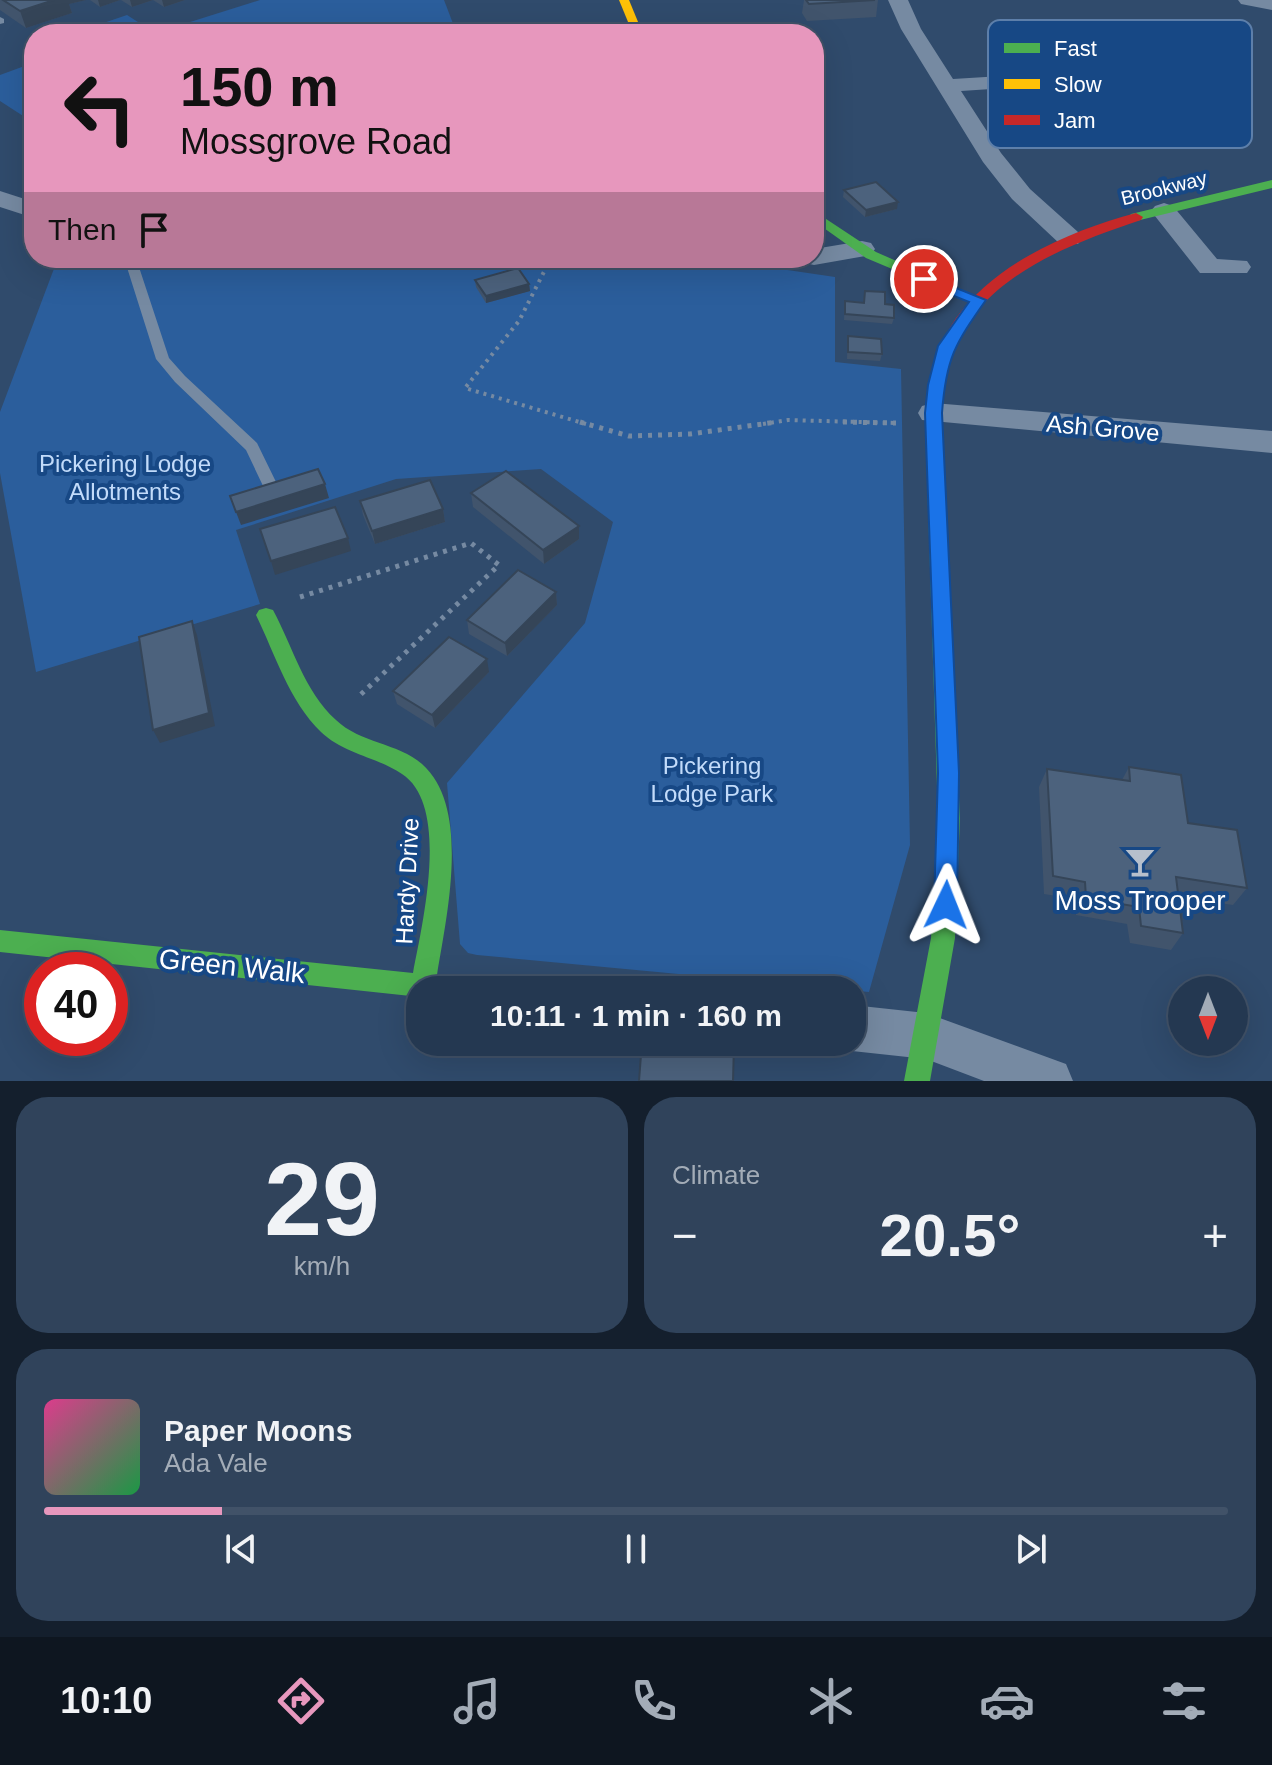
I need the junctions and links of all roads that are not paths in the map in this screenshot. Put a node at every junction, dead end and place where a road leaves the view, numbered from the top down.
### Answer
1 (624, 0) edge
2 (898, 0) edge
3 (1248, 0) edge
4 (1272, 4) edge
5 (634, 24) edge
6 (988, 83) edge
7 (945, 86) junction
8 (1272, 184) edge
9 (0, 199) edge
10 (24, 207) edge
11 (1164, 211) junction
12 (824, 222) edge
13 (1069, 238) junction
14 (862, 249) junction
15 (824, 255) edge
16 (1238, 267) dead end
17 (133, 268) edge
18 (978, 300) junction
19 (934, 420) junction
20 (1272, 442) edge
21 (269, 484) edge
22 (266, 615) road end
23 (0, 941) edge
24 (424, 976) edge
25 (406, 984) edge
26 (866, 1030) edge
27 (926, 1036) junction
28 (917, 1081) edge
29 (1049, 1081) edge

1 - 5 street
2 - 7 street
3 - 4 street
6 - 7 street
7 - 13 street
8 - 11 street, Brookway
9 - 10 street
11 - 13 street, Brookway
11 - 16 street
12 - 14 street
13 - 18 street, Brookway
14 - 15 street
14 - 18 street
17 - 21 lane
18 - 19 street, Brookway
19 - 20 street, Ash Grove
19 - 27 street, Brookway
22 - 24 street, Hardy Drive
23 - 25 street, Green Walk
26 - 27 street
27 - 28 street, Brookway
27 - 29 street

